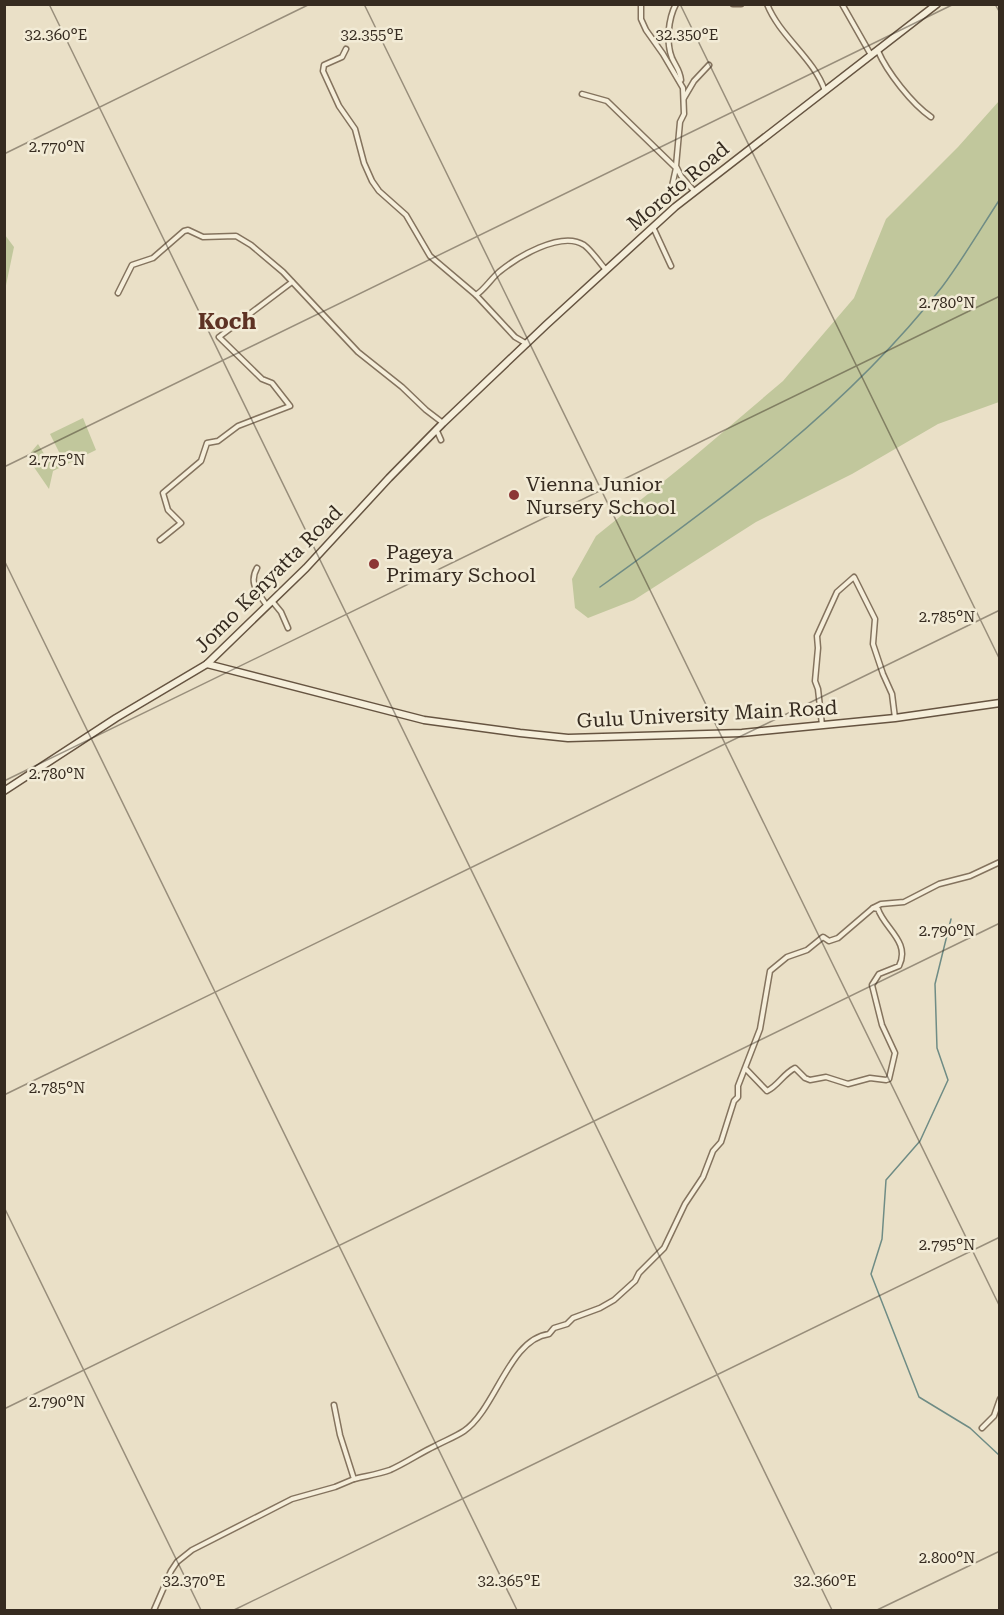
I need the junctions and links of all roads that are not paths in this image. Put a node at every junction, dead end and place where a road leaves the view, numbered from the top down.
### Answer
1 (676, 4) edge
2 (733, 4) edge
3 (741, 4) edge
4 (767, 4) edge
5 (842, 4) edge
6 (937, 4) edge
7 (642, 5) edge
8 (346, 49) dead end
9 (874, 54) junction
10 (709, 65) dead end
11 (681, 84) junction
12 (826, 92) junction
13 (582, 94) dead end
14 (684, 98) junction
15 (931, 117) dead end
16 (676, 168) junction
17 (694, 192) junction
18 (669, 200) dead end
19 (653, 227) junction
20 (671, 266) dead end
21 (607, 270) junction
22 (292, 282) junction
23 (118, 293) dead end
24 (476, 295) junction
25 (527, 344) junction
26 (443, 423) junction
27 (438, 431) junction
28 (441, 440) dead end
29 (160, 540) dead end
30 (257, 568) dead end
31 (270, 604) junction
32 (288, 628) dead end
33 (207, 664) junction
34 (999, 703) edge
35 (895, 718) junction
36 (822, 725) junction
37 (4, 791) edge
38 (999, 862) edge
39 (873, 908) junction
40 (745, 1068) junction
41 (999, 1399) edge
42 (334, 1405) dead end
43 (982, 1428) dead end
44 (354, 1479) junction
45 (154, 1611) edge

1 - 11 street
2 - 3 street
4 - 12 street
5 - 9 street
6 - 9 main road, Moroto Road
7 - 11 street
8 - 24 street
9 - 12 main road, Moroto Road
9 - 15 street
10 - 14 street
11 - 14 street
12 - 17 main road, Moroto Road
13 - 16 street
14 - 16 street
16 - 17 street
16 - 18 street
17 - 19 main road, Moroto Road
19 - 20 street
19 - 21 main road, Moroto Road
21 - 24 street
21 - 25 main road, Moroto Road
22 - 23 street
22 - 26 street
22 - 29 street
24 - 25 street
25 - 26 main road, Moroto Road
26 - 27 main road, Jomo Kenyatta Road
27 - 28 street
27 - 31 main road, Jomo Kenyatta Road
30 - 31 street
31 - 32 street
31 - 33 main road, Jomo Kenyatta Road
33 - 36 main road, Gulu University Main Road
33 - 37 main road, Jomo Kenyatta Road
34 - 35 main road, Gulu University Main Road
35 - 36 main road, Gulu University Main Road
35 - 36 street
38 - 39 street
39 - 40 street
39 - 40 street
40 - 44 street
41 - 43 street
42 - 44 street
44 - 45 street

